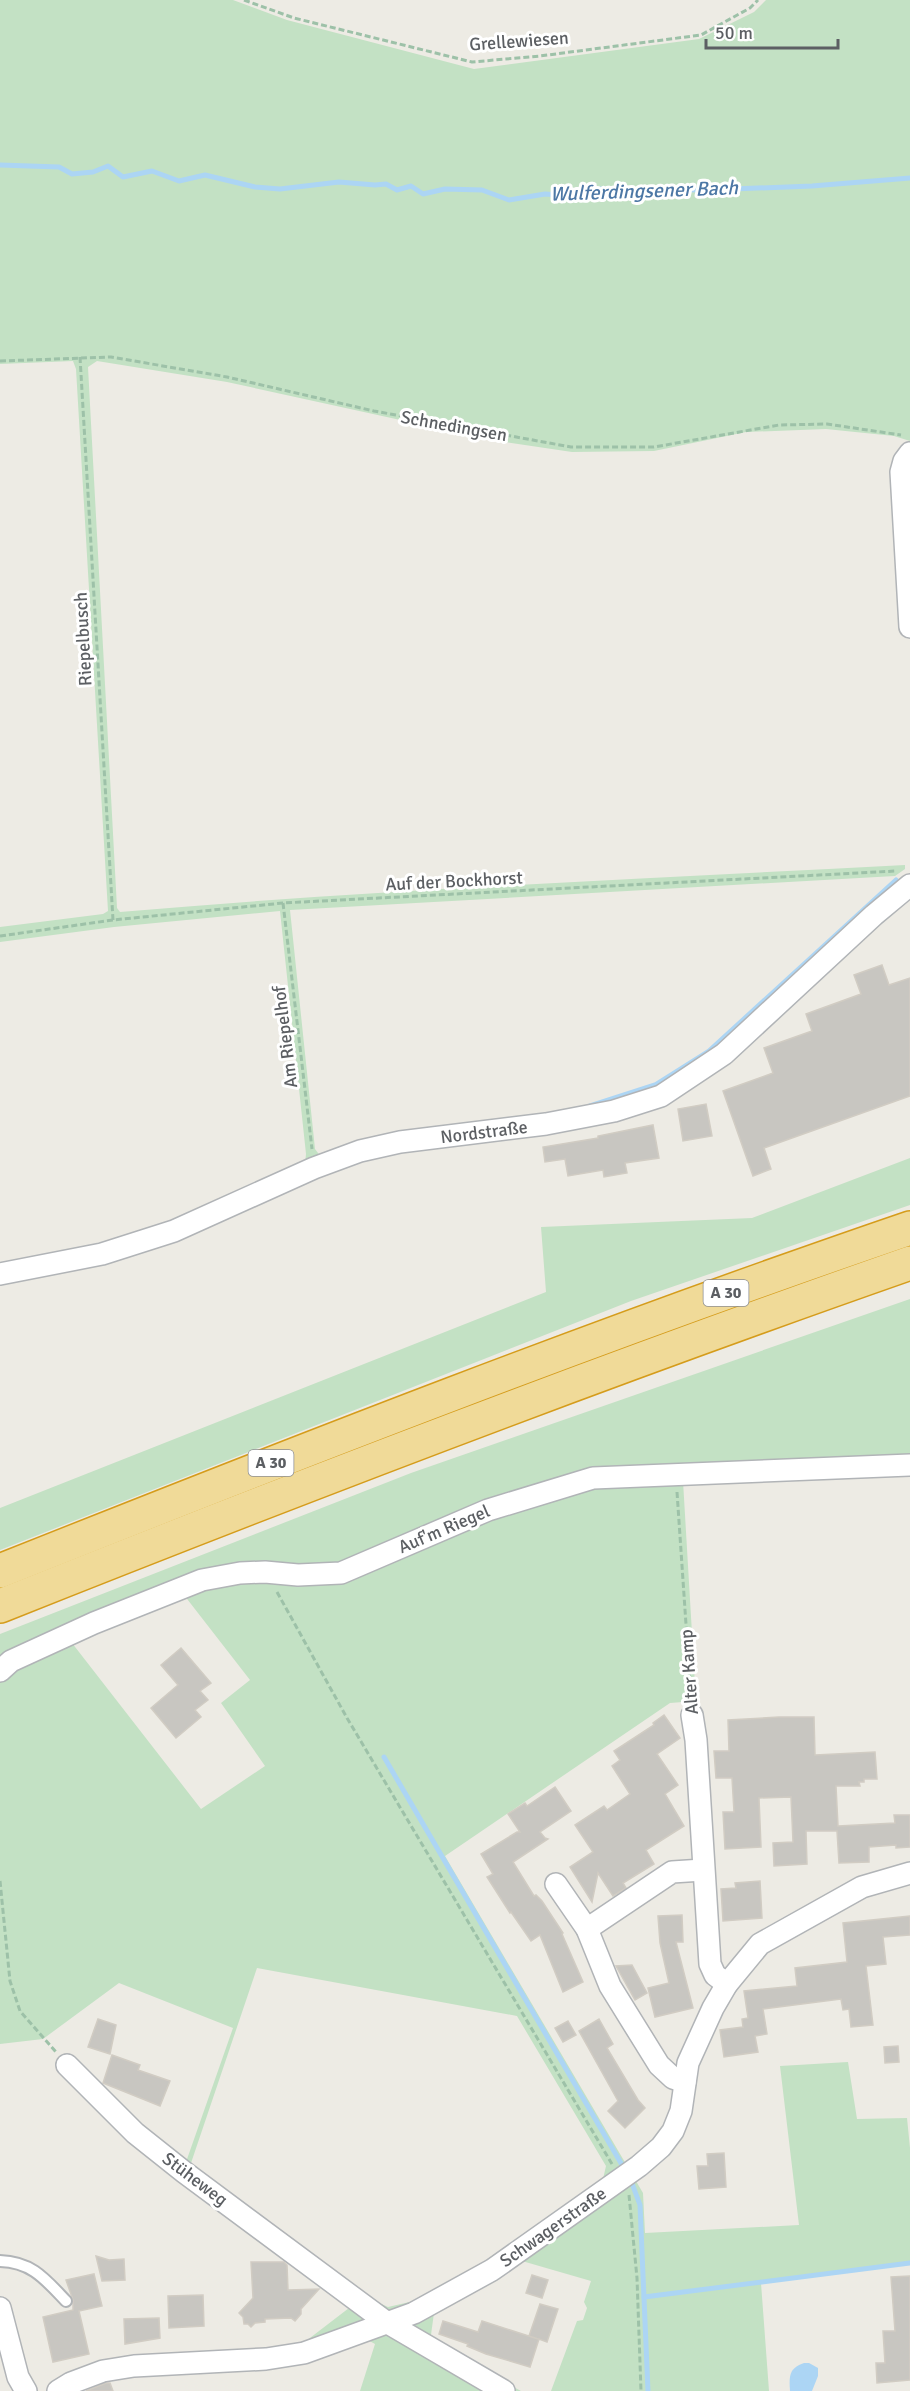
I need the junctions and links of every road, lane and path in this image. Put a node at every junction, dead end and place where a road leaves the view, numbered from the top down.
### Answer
1 (244, 0) edge
2 (758, 0) edge
3 (80, 357) junction
4 (0, 361) edge
5 (910, 436) edge
6 (910, 453) edge
7 (907, 503) edge
8 (910, 627) edge
9 (904, 878) edge
10 (284, 903) junction
11 (113, 920) junction
12 (0, 936) edge
13 (314, 1168) junction
14 (910, 1228) edge
15 (910, 1263) edge
16 (0, 1274) edge
17 (910, 1465) edge
18 (675, 1475) junction
19 (0, 1571) edge
20 (265, 1572) junction
21 (0, 1606) edge
22 (0, 1671) edge
23 (692, 1715) joint
24 (703, 1870) junction
25 (910, 1873) edge
26 (0, 1881) edge
27 (556, 1884) dead end
28 (587, 1929) junction
29 (727, 1984) junction
30 (67, 2065) joint
31 (685, 2082) junction
32 (621, 2179) junction
33 (0, 2260) edge
34 (66, 2301) dead end
35 (0, 2308) edge
36 (386, 2322) junction
37 (26, 2391) edge
38 (58, 2391) edge
39 (504, 2391) edge
40 (641, 2391) edge

1 - 2 path, Grellewiesen
3 - 4 path, Schnedingsen
3 - 5 path, Schnedingsen
3 - 11 path, Riepelbusch
6 - 7 street
7 - 8 street
9 - 10 path, Auf der Bockhorst
9 - 13 street, Nordstraße
10 - 11 path, Auf der Bockhorst
10 - 13 path, Am Riepelhof
11 - 12 path, Auf der Bockhorst
13 - 16 street, Nordstraße
14 - 19 highway, A 30
15 - 21 highway, A 30
17 - 18 street, Auf'm Riegel
18 - 20 street, Auf'm Riegel
18 - 23 path, Alter Kamp
20 - 22 street, Auf'm Riegel
20 - 32 path
23 - 24 street, Alter Kamp
24 - 28 street
24 - 29 street, Alter Kamp
25 - 29 street, Schwagerstraße
26 - 30 path
27 - 28 street
28 - 31 street
29 - 31 street, Schwagerstraße
30 - 36 street, Stüheweg
31 - 32 street, Schwagerstraße
32 - 36 street, Schwagerstraße
32 - 40 path
33 - 34 lane
35 - 37 street
36 - 38 street, Schwagerstraße
36 - 39 street, Stüheweg

